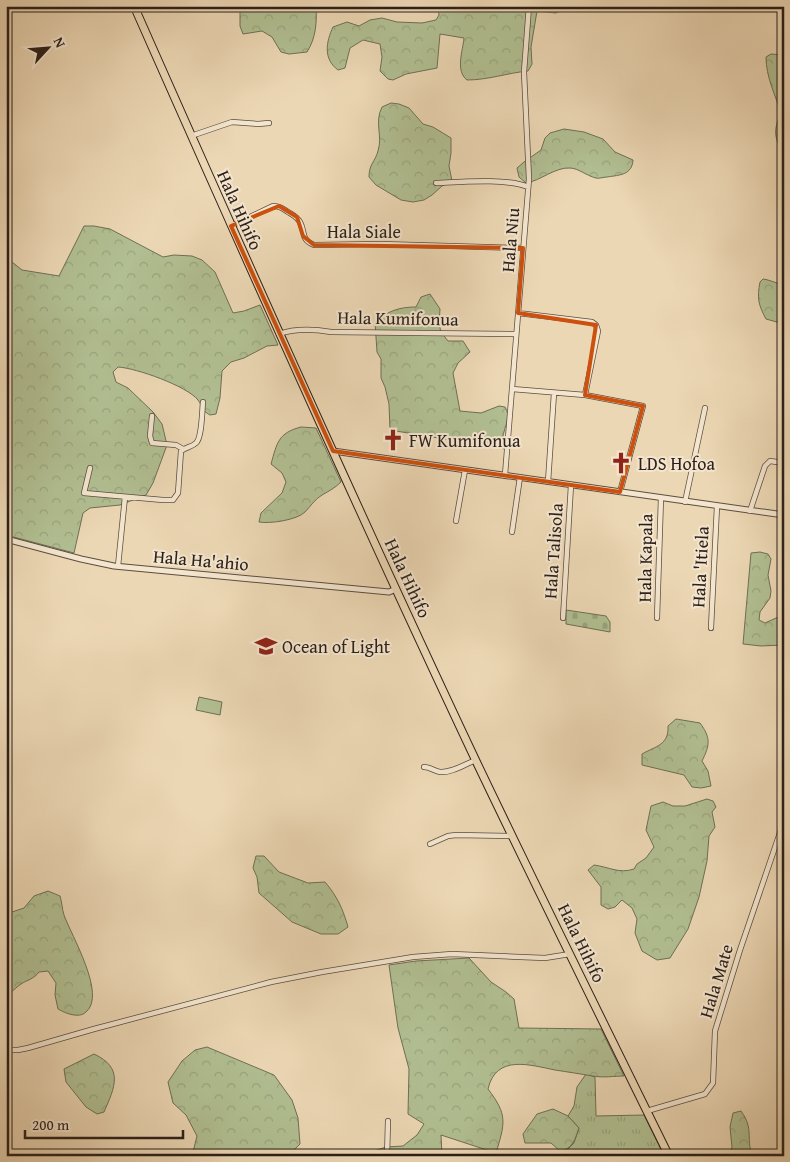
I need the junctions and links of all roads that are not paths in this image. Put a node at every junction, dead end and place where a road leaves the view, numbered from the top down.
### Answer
1 (134, 6) edge
2 (529, 6) edge
3 (270, 123) dead end
4 (191, 136) junction
5 (436, 183) dead end
6 (528, 187) junction
7 (231, 226) junction
8 (523, 248) junction
9 (518, 313) junction
10 (280, 334) junction
11 (516, 334) junction
12 (512, 389) junction
13 (554, 393) junction
14 (584, 396) junction
15 (203, 402) dead end
16 (705, 408) dead end
17 (152, 416) dead end
18 (182, 450) junction
19 (333, 450) junction
20 (784, 463) edge
21 (90, 468) dead end
22 (465, 470) junction
23 (505, 475) junction
24 (520, 477) junction
25 (548, 482) junction
26 (571, 485) junction
27 (620, 492) junction
28 (125, 497) junction
29 (661, 498) junction
30 (685, 502) junction
31 (717, 506) junction
32 (750, 511) junction
33 (784, 515) edge
34 (456, 521) dead end
35 (512, 532) dead end
36 (6, 539) edge
37 (118, 566) junction
38 (396, 589) junction
39 (562, 618) dead end
40 (657, 618) dead end
41 (711, 628) dead end
42 (476, 760) junction
43 (424, 768) dead end
44 (784, 821) edge
45 (512, 836) junction
46 (430, 844) dead end
47 (570, 954) junction
48 (6, 1050) edge
49 (647, 1111) junction
50 (388, 1121) dead end
51 (387, 1156) edge
52 (669, 1156) edge

1 - 4 main road, Hala Hihifo
2 - 6 street, Hala Niu
3 - 4 street
4 - 7 main road, Hala Hihifo
5 - 6 street
6 - 8 street, Hala Niu
7 - 8 street, Hala Siale
7 - 10 main road, Hala Hihifo
8 - 9 street, Hala Niu
9 - 11 street, Hala Niu
9 - 14 street
10 - 11 street, Hala Kumifonua
10 - 19 main road, Hala Hihifo
11 - 12 street, Hala Niu
12 - 13 street
12 - 23 street, Hala Niu
13 - 14 street
13 - 25 street
14 - 27 street
15 - 18 street
16 - 30 street
17 - 18 street
18 - 28 street
19 - 22 street
19 - 38 main road, Hala Hihifo
20 - 32 street
21 - 28 street
22 - 23 street
22 - 34 street
23 - 24 street
24 - 25 street
24 - 35 street
25 - 26 street
26 - 27 street
26 - 39 street, Hala Talisola
27 - 29 street
28 - 37 street
29 - 30 street
29 - 40 street, Hala Kapala
30 - 31 street
31 - 32 street
31 - 41 street, Hala 'Itiela
32 - 33 street
36 - 37 street, Hala Ha'ahio
37 - 38 street, Hala Ha'ahio
38 - 42 main road, Hala Hihifo
42 - 43 street
42 - 45 main road, Hala Hihifo
44 - 49 street, Hala Mate
45 - 46 street
45 - 47 main road, Hala Hihifo
47 - 48 street
47 - 49 main road, Hala Hihifo
49 - 52 main road, Hala Hihifo
50 - 51 street

